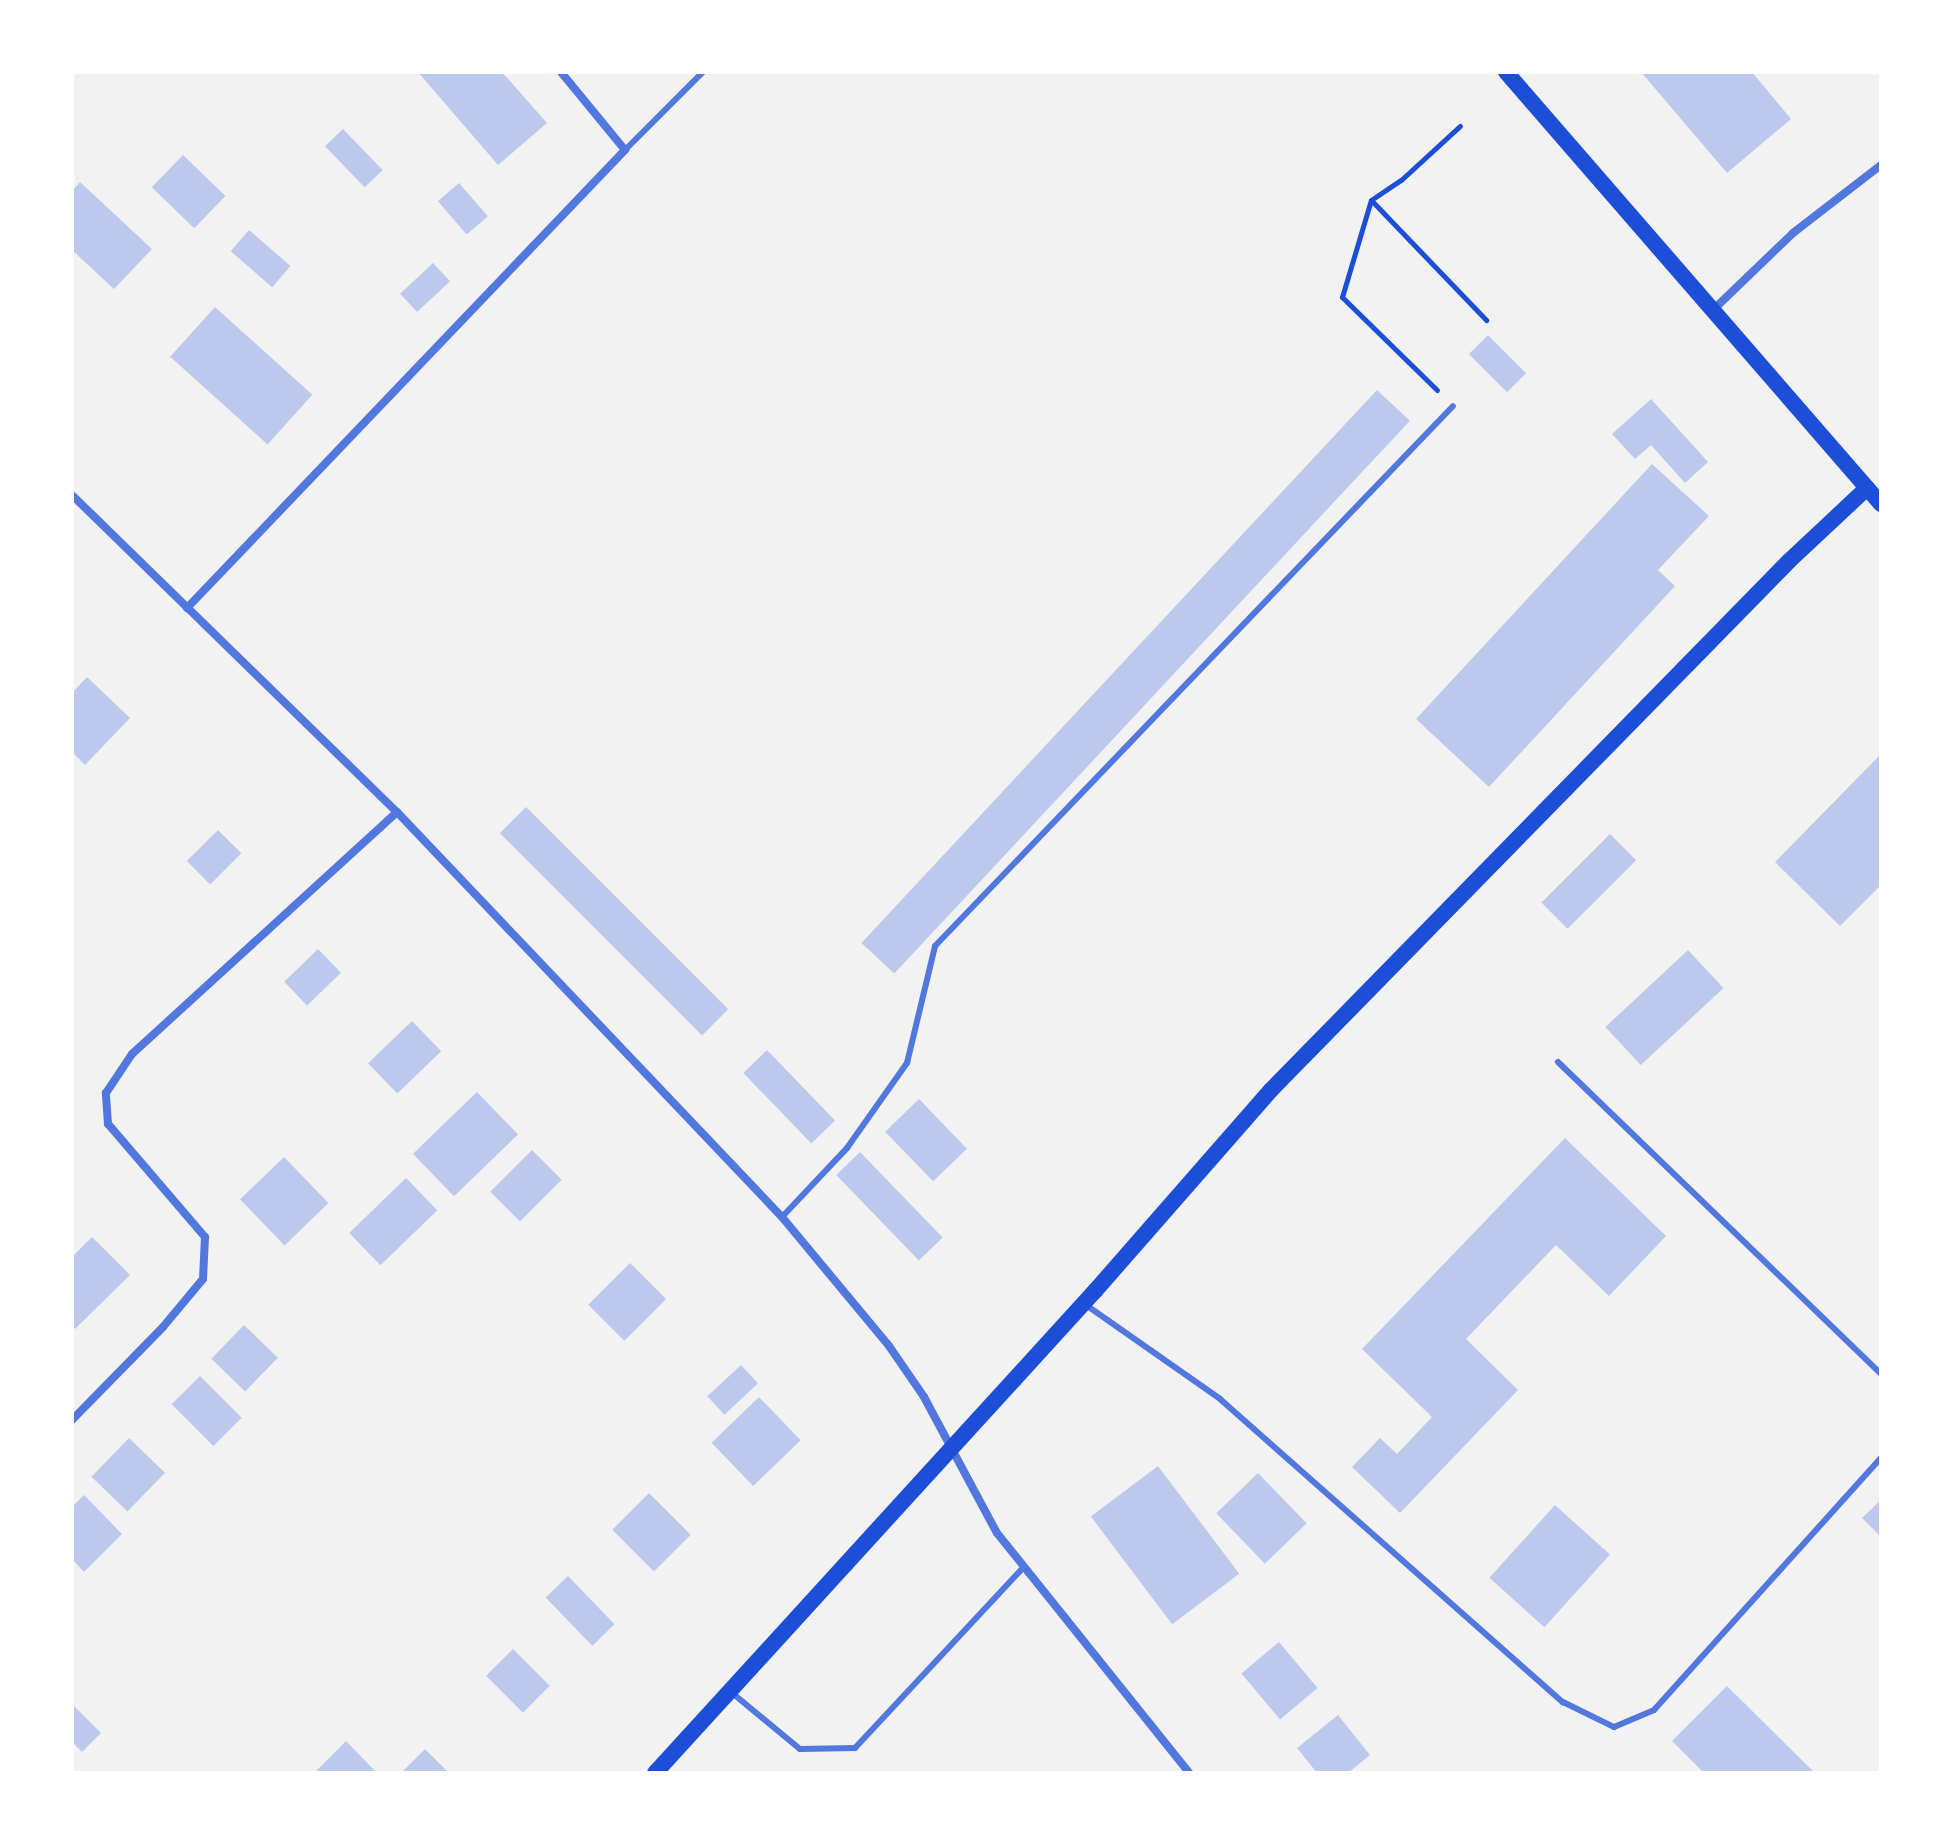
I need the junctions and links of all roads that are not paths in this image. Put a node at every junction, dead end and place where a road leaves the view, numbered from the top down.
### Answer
1 (561, 72) edge
2 (703, 72) edge
3 (1506, 72) edge
4 (625, 150) junction
5 (1881, 165) edge
6 (1713, 310) junction
7 (1453, 406) road end
8 (1867, 488) junction
9 (74, 501) edge
10 (1881, 504) edge
11 (187, 608) junction
12 (397, 812) junction
13 (1558, 1062) dead end
14 (782, 1217) junction
15 (1083, 1303) junction
16 (1881, 1374) edge
17 (72, 1420) edge
18 (950, 1446) junction
19 (1881, 1458) edge
20 (1024, 1567) junction
21 (730, 1690) junction
22 (655, 1773) edge
23 (1189, 1773) edge

1 - 4 street
2 - 4 lane
3 - 6 main road
4 - 11 street
5 - 6 street
6 - 8 main road
7 - 14 lane
8 - 10 main road
8 - 15 main road
9 - 11 street
11 - 12 street
12 - 14 street
12 - 17 street
13 - 16 lane
14 - 18 street
15 - 18 main road
15 - 19 lane
18 - 20 street
18 - 21 main road
20 - 21 lane
20 - 23 street
21 - 22 main road

